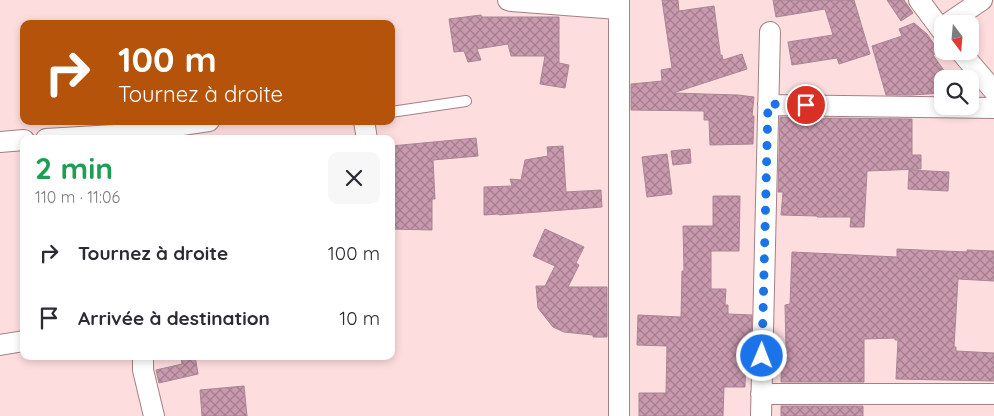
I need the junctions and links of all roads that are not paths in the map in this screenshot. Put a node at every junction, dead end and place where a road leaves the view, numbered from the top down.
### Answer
1 (508, 0) edge
2 (919, 0) edge
3 (982, 0) edge
4 (618, 4) edge
5 (960, 15) edge
6 (934, 17) edge
7 (770, 32) dead end
8 (968, 60) edge
9 (994, 90) edge
10 (466, 101) dead end
11 (768, 104) junction
12 (994, 108) edge
13 (395, 111) edge
14 (185, 125) edge
15 (126, 135) edge
16 (20, 140) edge
17 (0, 142) edge
18 (20, 342) edge
19 (0, 345) edge
20 (143, 360) edge
21 (761, 394) junction
22 (994, 394) edge
23 (154, 416) edge
24 (620, 416) edge
25 (761, 416) edge

1 - 4 street
2 - 6 street
3 - 5 street
4 - 24 street
7 - 11 street
8 - 9 street
10 - 13 lane
11 - 12 street
11 - 21 street
14 - 15 street
16 - 17 street
18 - 19 street
20 - 23 street
21 - 22 street
21 - 25 street

